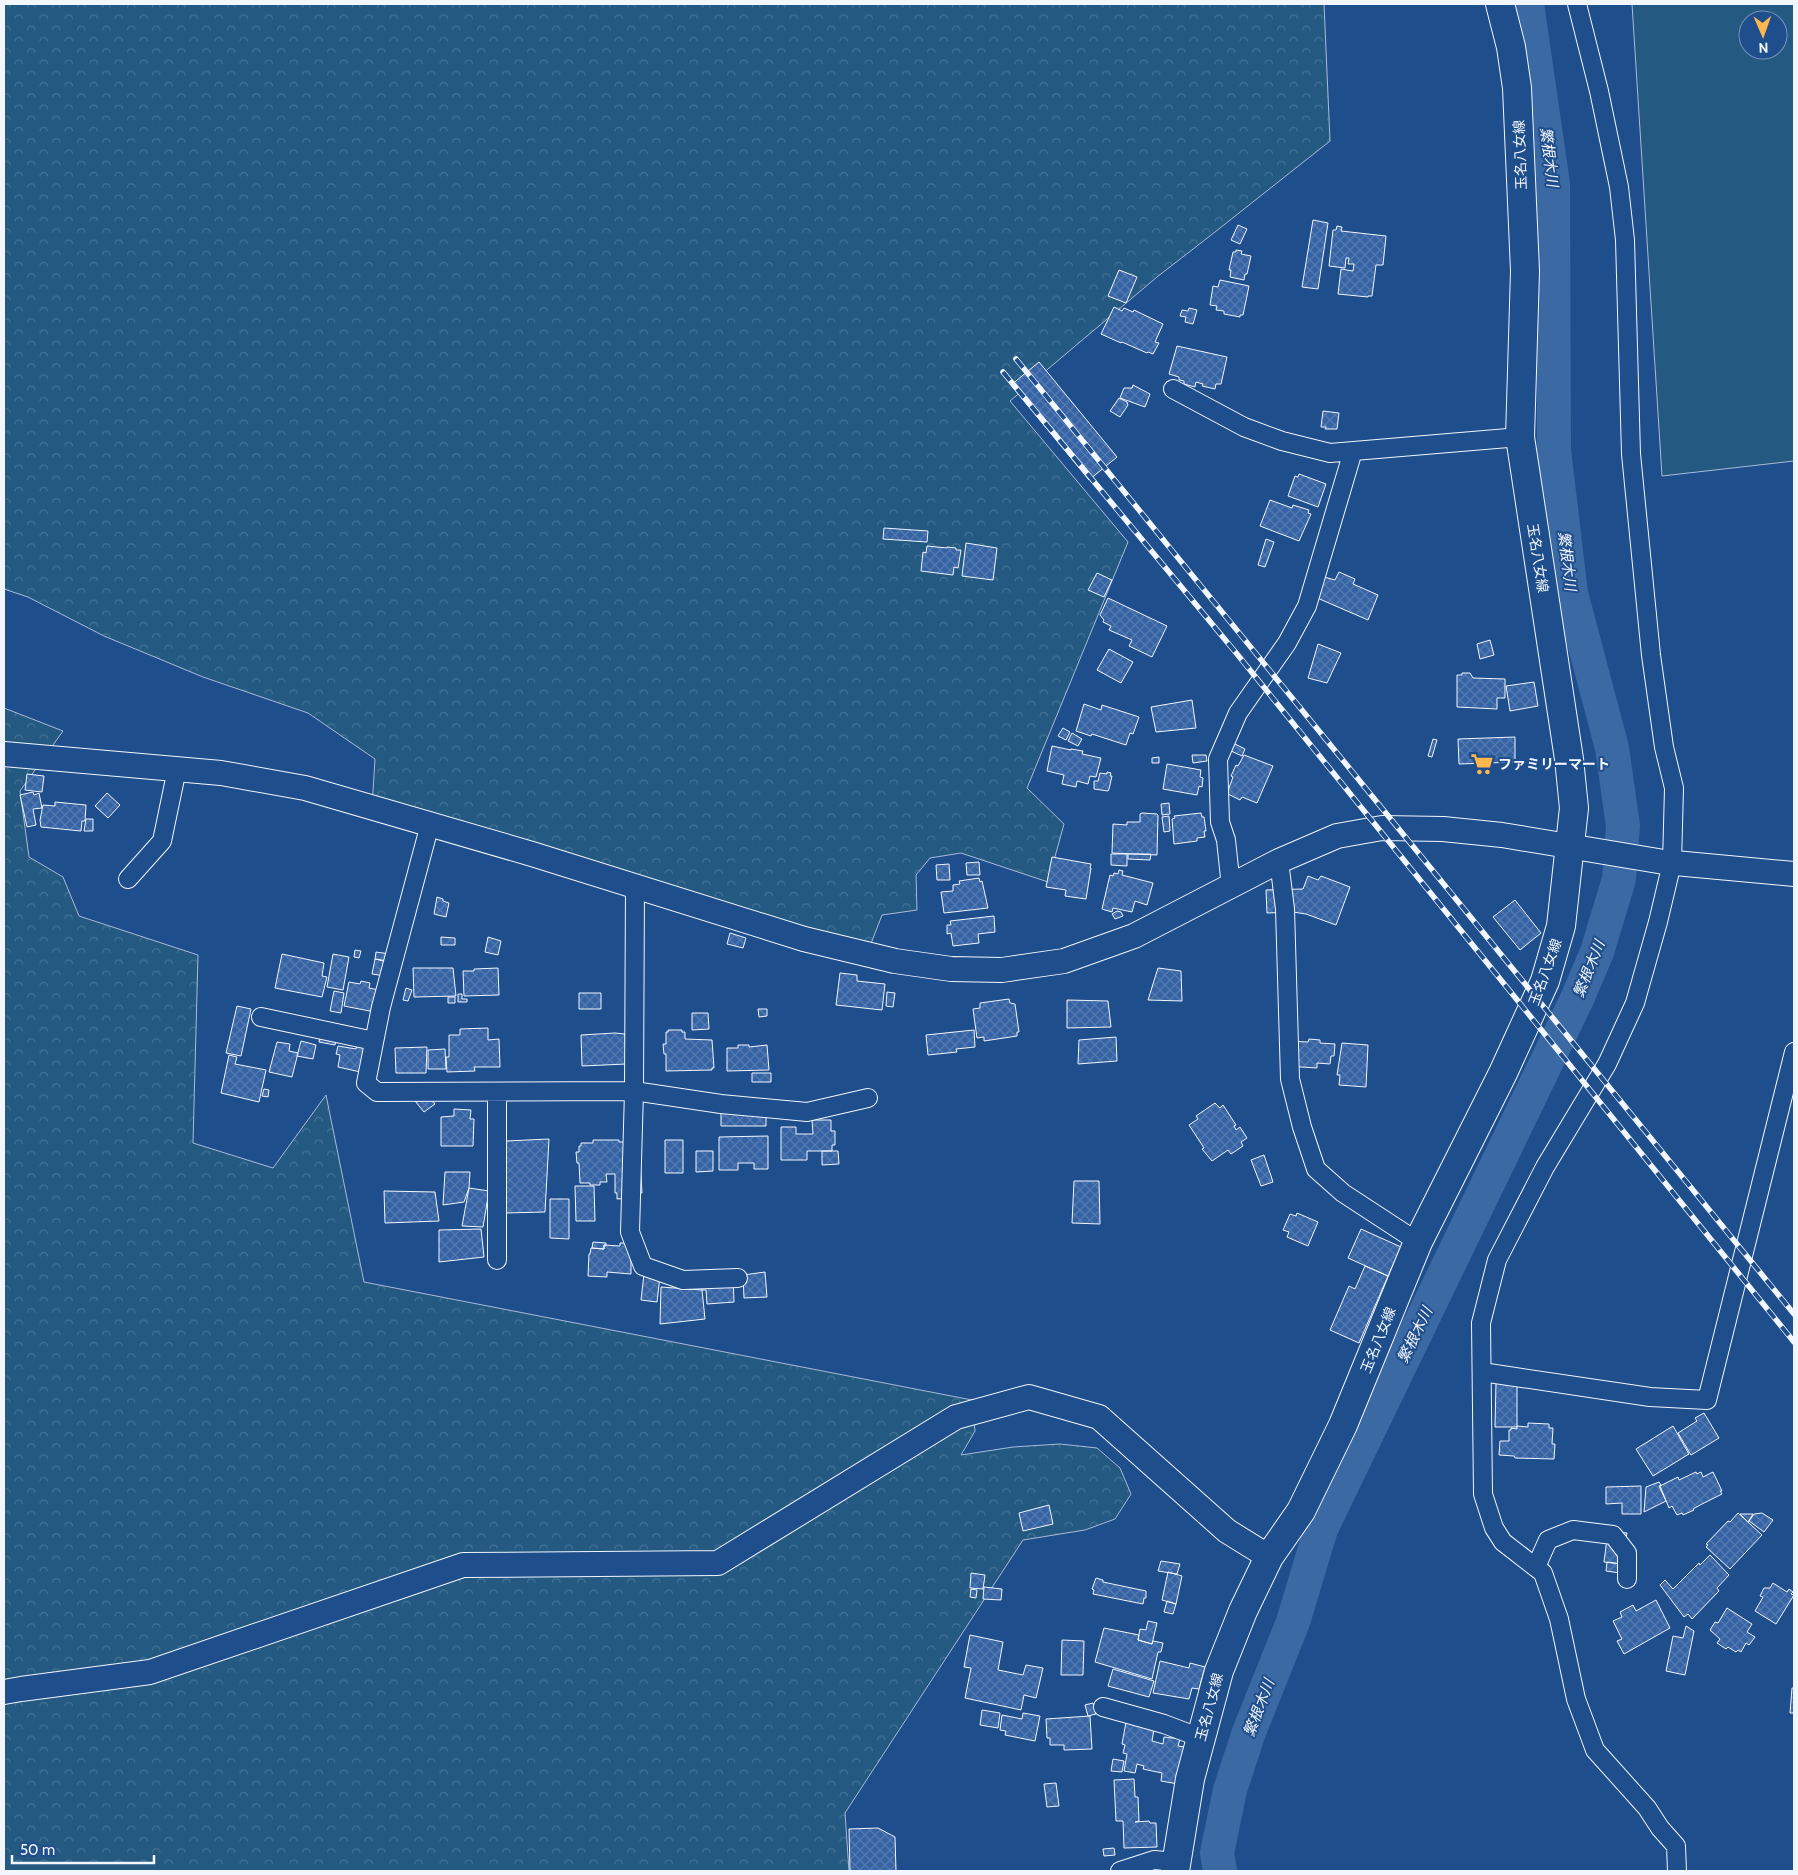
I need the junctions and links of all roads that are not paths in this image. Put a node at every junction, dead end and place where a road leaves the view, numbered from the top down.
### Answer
1 (1500, 4) edge
2 (1577, 4) edge
3 (1173, 389) dead end
4 (1520, 437) junction
5 (1353, 451) junction
6 (4, 754) edge
7 (177, 769) junction
8 (430, 824) junction
9 (1582, 848) junction
10 (1279, 861) junction
11 (1668, 862) junction
12 (1794, 874) edge
13 (128, 879) dead end
14 (636, 886) junction
15 (1230, 887) junction
16 (261, 1017) dead end
17 (374, 1041) junction
18 (1794, 1052) edge
19 (634, 1091) junction
20 (497, 1092) junction
21 (868, 1098) dead end
22 (1418, 1242) junction
23 (497, 1260) dead end
24 (738, 1278) dead end
25 (1482, 1372) junction
26 (1269, 1557) junction
27 (1536, 1567) junction
28 (1627, 1579) dead end
29 (4, 1692) edge
30 (1104, 1707) dead end
31 (1201, 1738) junction
32 (1178, 1868) edge
33 (1120, 1871) edge
34 (1677, 1871) edge

1 - 4 main road, 玉名八女線
2 - 11 street
3 - 5 street
4 - 5 street
4 - 9 main road, 玉名八女線
5 - 15 street
6 - 7 street
7 - 8 street
7 - 13 street
8 - 14 street
8 - 17 street
9 - 10 street
9 - 11 street
9 - 22 main road, 玉名八女線
10 - 15 street
10 - 22 street
11 - 12 street
11 - 25 street
14 - 15 street
14 - 19 street
16 - 17 street
17 - 20 street
18 - 25 street
19 - 20 street
19 - 21 street
19 - 24 street
20 - 23 street
22 - 26 main road, 玉名八女線
25 - 27 street
26 - 29 street
26 - 31 main road, 玉名八女線
27 - 28 street
27 - 34 street
30 - 31 street
31 - 32 main road, 玉名八女線
32 - 33 street

